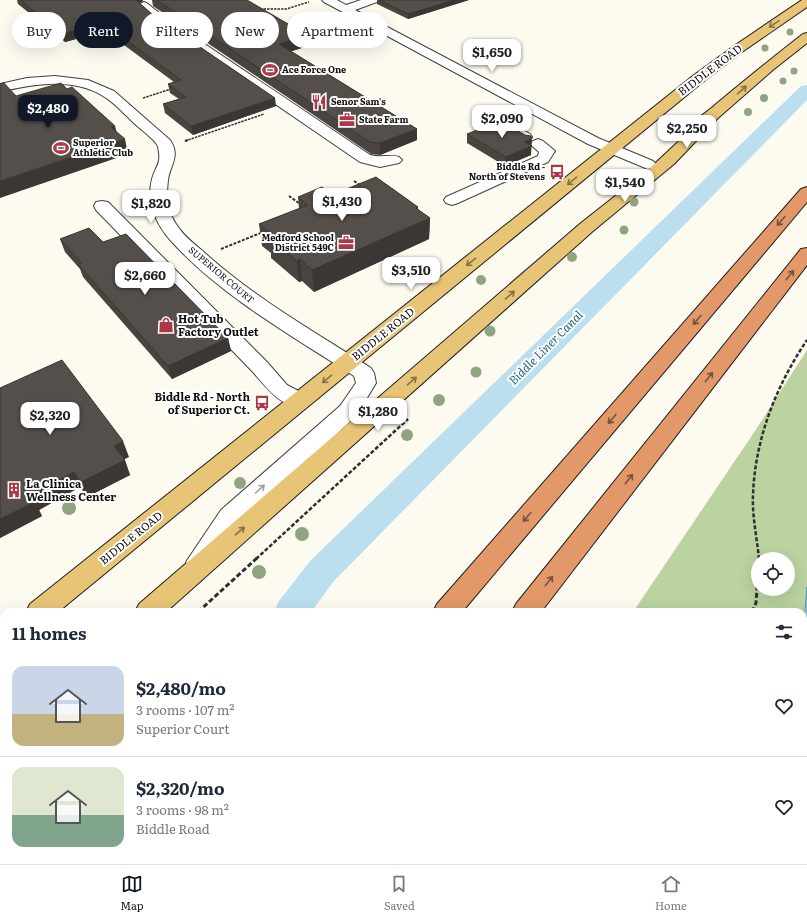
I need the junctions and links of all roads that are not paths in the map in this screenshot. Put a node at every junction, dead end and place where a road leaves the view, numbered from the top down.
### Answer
1 (328, 0) edge
2 (374, 0) edge
3 (807, 2) edge
4 (144, 6) edge
5 (345, 9) junction
6 (807, 37) edge
7 (0, 88) edge
8 (486, 115) dead end
9 (713, 115) junction
10 (611, 150) junction
11 (394, 160) dead end
12 (648, 164) junction
13 (807, 192) edge
14 (452, 200) dead end
15 (102, 206) dead end
16 (587, 227) junction
17 (807, 253) edge
18 (348, 362) junction
19 (300, 401) junction
20 (192, 573) junction
21 (44, 608) edge
22 (153, 608) edge
23 (449, 608) edge
24 (528, 608) edge

1 - 5 street
2 - 5 street
3 -> 10 main road, BIDDLE ROAD
4 - 11 street
5 - 10 street
9 -> 6 main road
7 - 18 street, SUPERIOR COURT
8 - 14 street
9 - 12 main road
9 - 16 main road
10 - 12 street
10 -> 18 main road, BIDDLE ROAD
12 - 16 main road
13 -> 23 highway
15 - 19 street
20 -> 16 main road
24 -> 17 highway
18 -> 19 main road, BIDDLE ROAD
20 -> 18 street, SUPERIOR COURT
19 - 21 main road, BIDDLE ROAD
20 - 22 main road

